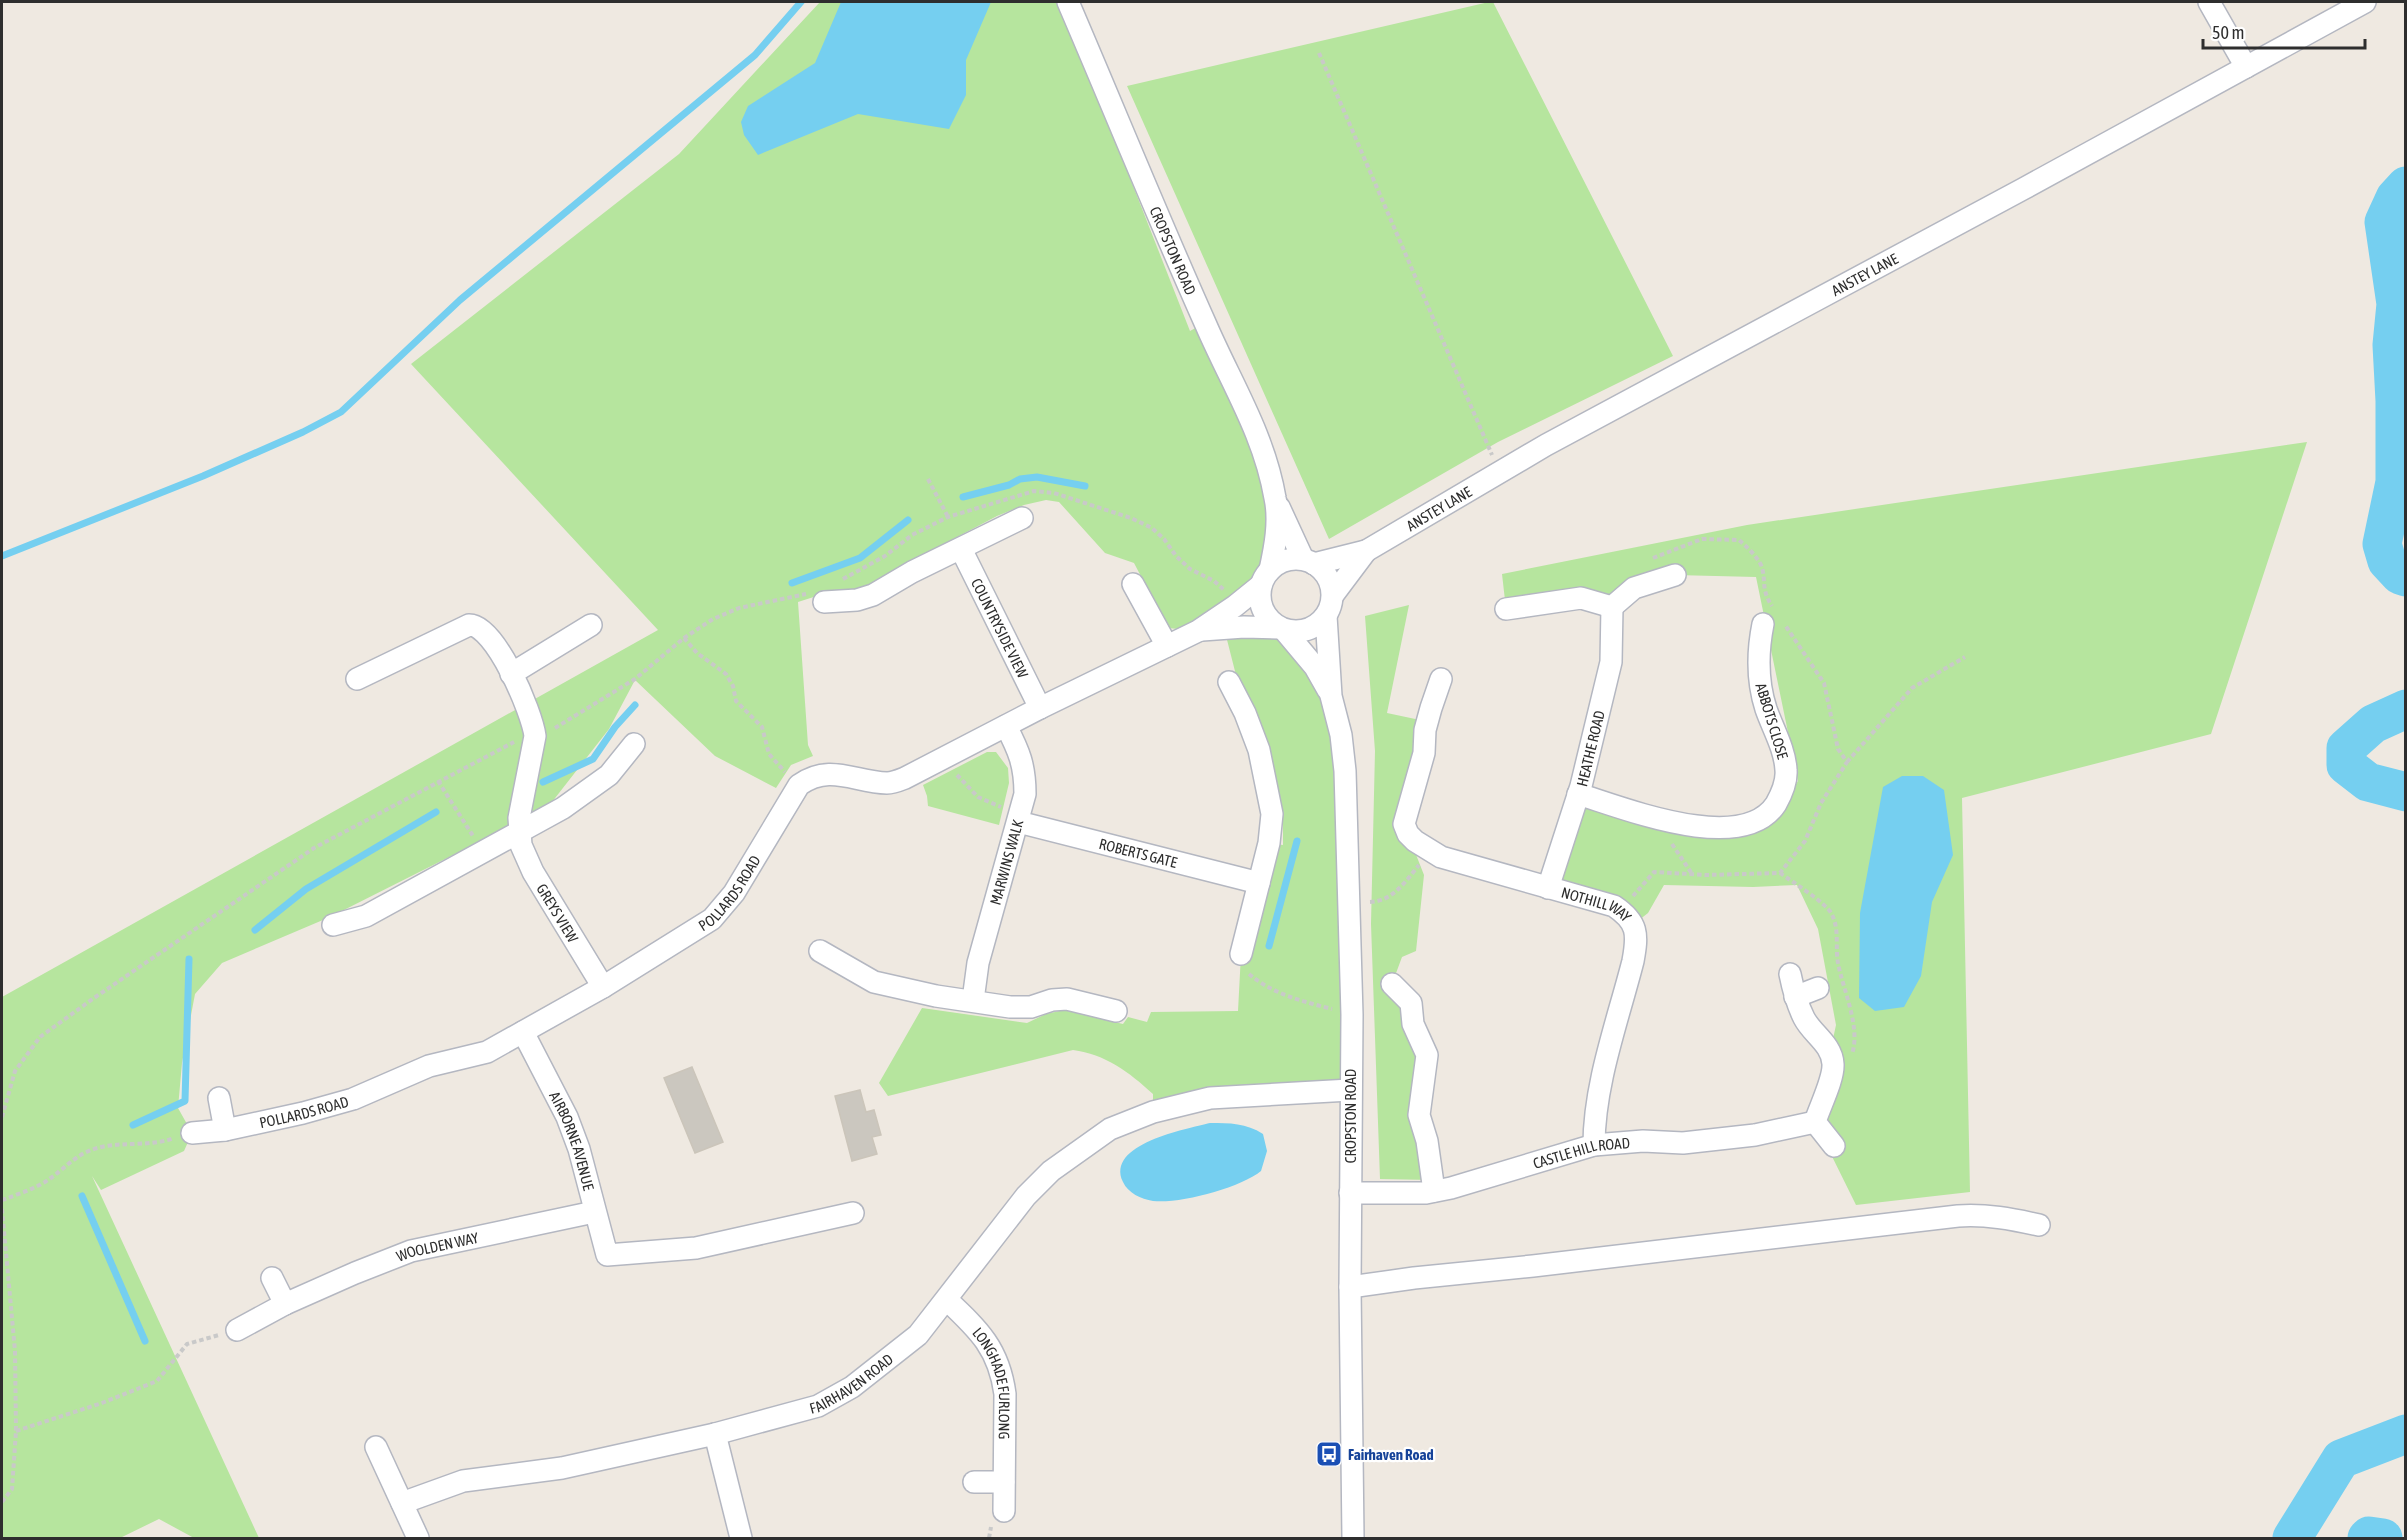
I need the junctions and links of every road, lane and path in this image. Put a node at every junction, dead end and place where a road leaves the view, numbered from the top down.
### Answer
1 (1068, 2) edge
2 (2209, 2) edge
3 (2365, 2) edge
4 (1319, 53) dead end
5 (2246, 67) junction
6 (1499, 472) junction
7 (928, 479) dead end
8 (1276, 501) junction
9 (948, 517) junction
10 (1022, 518) dead end
11 (961, 549) junction
12 (1366, 551) junction
13 (1309, 562) junction
14 (1675, 575) dead end
15 (1265, 578) junction
16 (840, 581) dead end
17 (1132, 584) dead end
18 (1333, 595) junction
19 (818, 597) joint
20 (1235, 606) junction
21 (1612, 607) junction
22 (1506, 609) dead end
23 (1326, 616) junction
24 (1762, 624) dead end
25 (591, 625) dead end
26 (1281, 629) junction
27 (1198, 631) junction
28 (684, 638) junction
29 (1167, 646) junction
30 (1965, 657) dead end
31 (511, 674) junction
32 (357, 679) dead end
33 (1441, 679) dead end
34 (1229, 682) dead end
35 (1331, 696) junction
36 (1040, 708) junction
37 (1006, 726) junction
38 (535, 736) junction
39 (634, 744) dead end
40 (947, 756) junction
41 (1847, 762) dead end
42 (438, 781) junction
43 (799, 785) junction
44 (1578, 794) junction
45 (1019, 817) junction
46 (519, 834) junction
47 (483, 852) junction
48 (1441, 857) junction
49 (1259, 883) junction
50 (1548, 888) junction
51 (1348, 903) junction
52 (333, 925) dead end
53 (819, 951) dead end
54 (1241, 954) joint
55 (1790, 974) dead end
56 (1392, 984) dead end
57 (603, 987) junction
58 (1818, 988) dead end
59 (1795, 997) junction
60 (973, 1000) junction
61 (1116, 1011) dead end
62 (1352, 1015) junction
63 (523, 1032) junction
64 (1350, 1090) junction
65 (219, 1098) dead end
66 (2, 1117) edge
67 (1815, 1122) junction
68 (225, 1130) junction
69 (192, 1133) joint
70 (1594, 1145) junction
71 (1834, 1146) dead end
72 (1434, 1191) junction
73 (1350, 1193) junction
74 (2, 1200) edge
75 (2, 1209) edge
76 (594, 1212) junction
77 (853, 1213) dead end
78 (2039, 1225) dead end
79 (272, 1278) dead end
80 (1350, 1287) junction
81 (947, 1300) junction
82 (285, 1304) junction
83 (237, 1330) joint
84 (16, 1431) junction
85 (715, 1434) junction
86 (376, 1447) dead end
87 (974, 1482) dead end
88 (1004, 1482) junction
89 (2, 1502) edge
90 (402, 1503) junction
91 (1004, 1511) dead end
92 (418, 1539) edge
93 (741, 1539) edge
94 (1353, 1539) edge

1 - 8 street, CROPSTON ROAD
2 - 5 street
3 - 5 street, ANSTEY LANE
4 - 6 path
5 - 6 street, ANSTEY LANE
6 - 12 street, ANSTEY LANE
7 - 9 path
8 - 13 street, CROPSTON ROAD
8 - 15 street, CROPSTON ROAD
9 - 16 path
9 - 20 path
10 - 11 street
11 - 19 street
11 - 36 street, COUNTRYSIDE VIEW
12 - 13 street, ANSTEY LANE
12 - 18 street, ANSTEY LANE
13 - 15 street
13 - 18 street, CROPSTON ROAD
14 - 21 street
15 - 20 street
15 - 26 street, CROPSTON ROAD
17 - 29 street
18 - 23 street, CROPSTON ROAD
19 - 28 path
20 - 27 street
21 - 22 street
21 - 44 street, HEATHE ROAD
23 - 26 street
23 - 35 street, CROPSTON ROAD
24 - 44 street, ABBOTS CLOSE
25 - 31 street
26 - 27 street
26 - 35 street, CROPSTON ROAD
27 - 29 street
28 - 38 path
28 - 43 path
29 - 36 street
30 - 41 path
31 - 32 street
31 - 38 street
33 - 48 street, NOTHILL WAY
34 - 49 street
35 - 51 street, CROPSTON ROAD
36 - 37 street
37 - 40 street
37 - 45 street, MARWINS WALK
38 - 42 path
38 - 46 street
39 - 46 street
40 - 43 street
40 - 45 path
42 - 47 path
42 - 66 path
43 - 57 street, POLLARDS ROAD
44 - 50 street, HEATHE ROAD
45 - 49 street, ROBERTS GATE
45 - 60 street, MARWINS WALK
46 - 47 street
46 - 57 street, GREYS VIEW
47 - 52 street
48 - 50 street, NOTHILL WAY
48 - 51 path
49 - 54 street
50 - 70 street, NOTHILL WAY
51 - 62 street, CROPSTON ROAD
53 - 60 street
54 - 62 path
55 - 59 street
56 - 72 street
57 - 63 street, POLLARDS ROAD
58 - 59 street
59 - 67 street
60 - 61 street
62 - 64 street, CROPSTON ROAD
63 - 68 street, POLLARDS ROAD
63 - 76 street, AIRBORNE AVENUE
64 - 73 street, CROPSTON ROAD
64 - 81 street, FAIRHAVEN ROAD
65 - 68 street
67 - 70 street, CASTLE HILL ROAD
67 - 71 street
68 - 69 street, POLLARDS ROAD
69 - 74 path
70 - 72 street, CASTLE HILL ROAD
72 - 73 street, CASTLE HILL ROAD
73 - 80 street, CROPSTON ROAD
75 - 84 path
76 - 77 street, AIRBORNE AVENUE
76 - 82 street, WOOLDEN WAY
78 - 80 street
79 - 82 street
80 - 94 street, CROPSTON ROAD
81 - 85 street, FAIRHAVEN ROAD
81 - 88 street, LONGHADE FURLONG
82 - 83 street, WOOLDEN WAY
83 - 84 path
84 - 89 path
85 - 90 street, FAIRHAVEN ROAD
85 - 93 street
86 - 90 street
87 - 88 street
88 - 91 street, LONGHADE FURLONG
90 - 92 street

